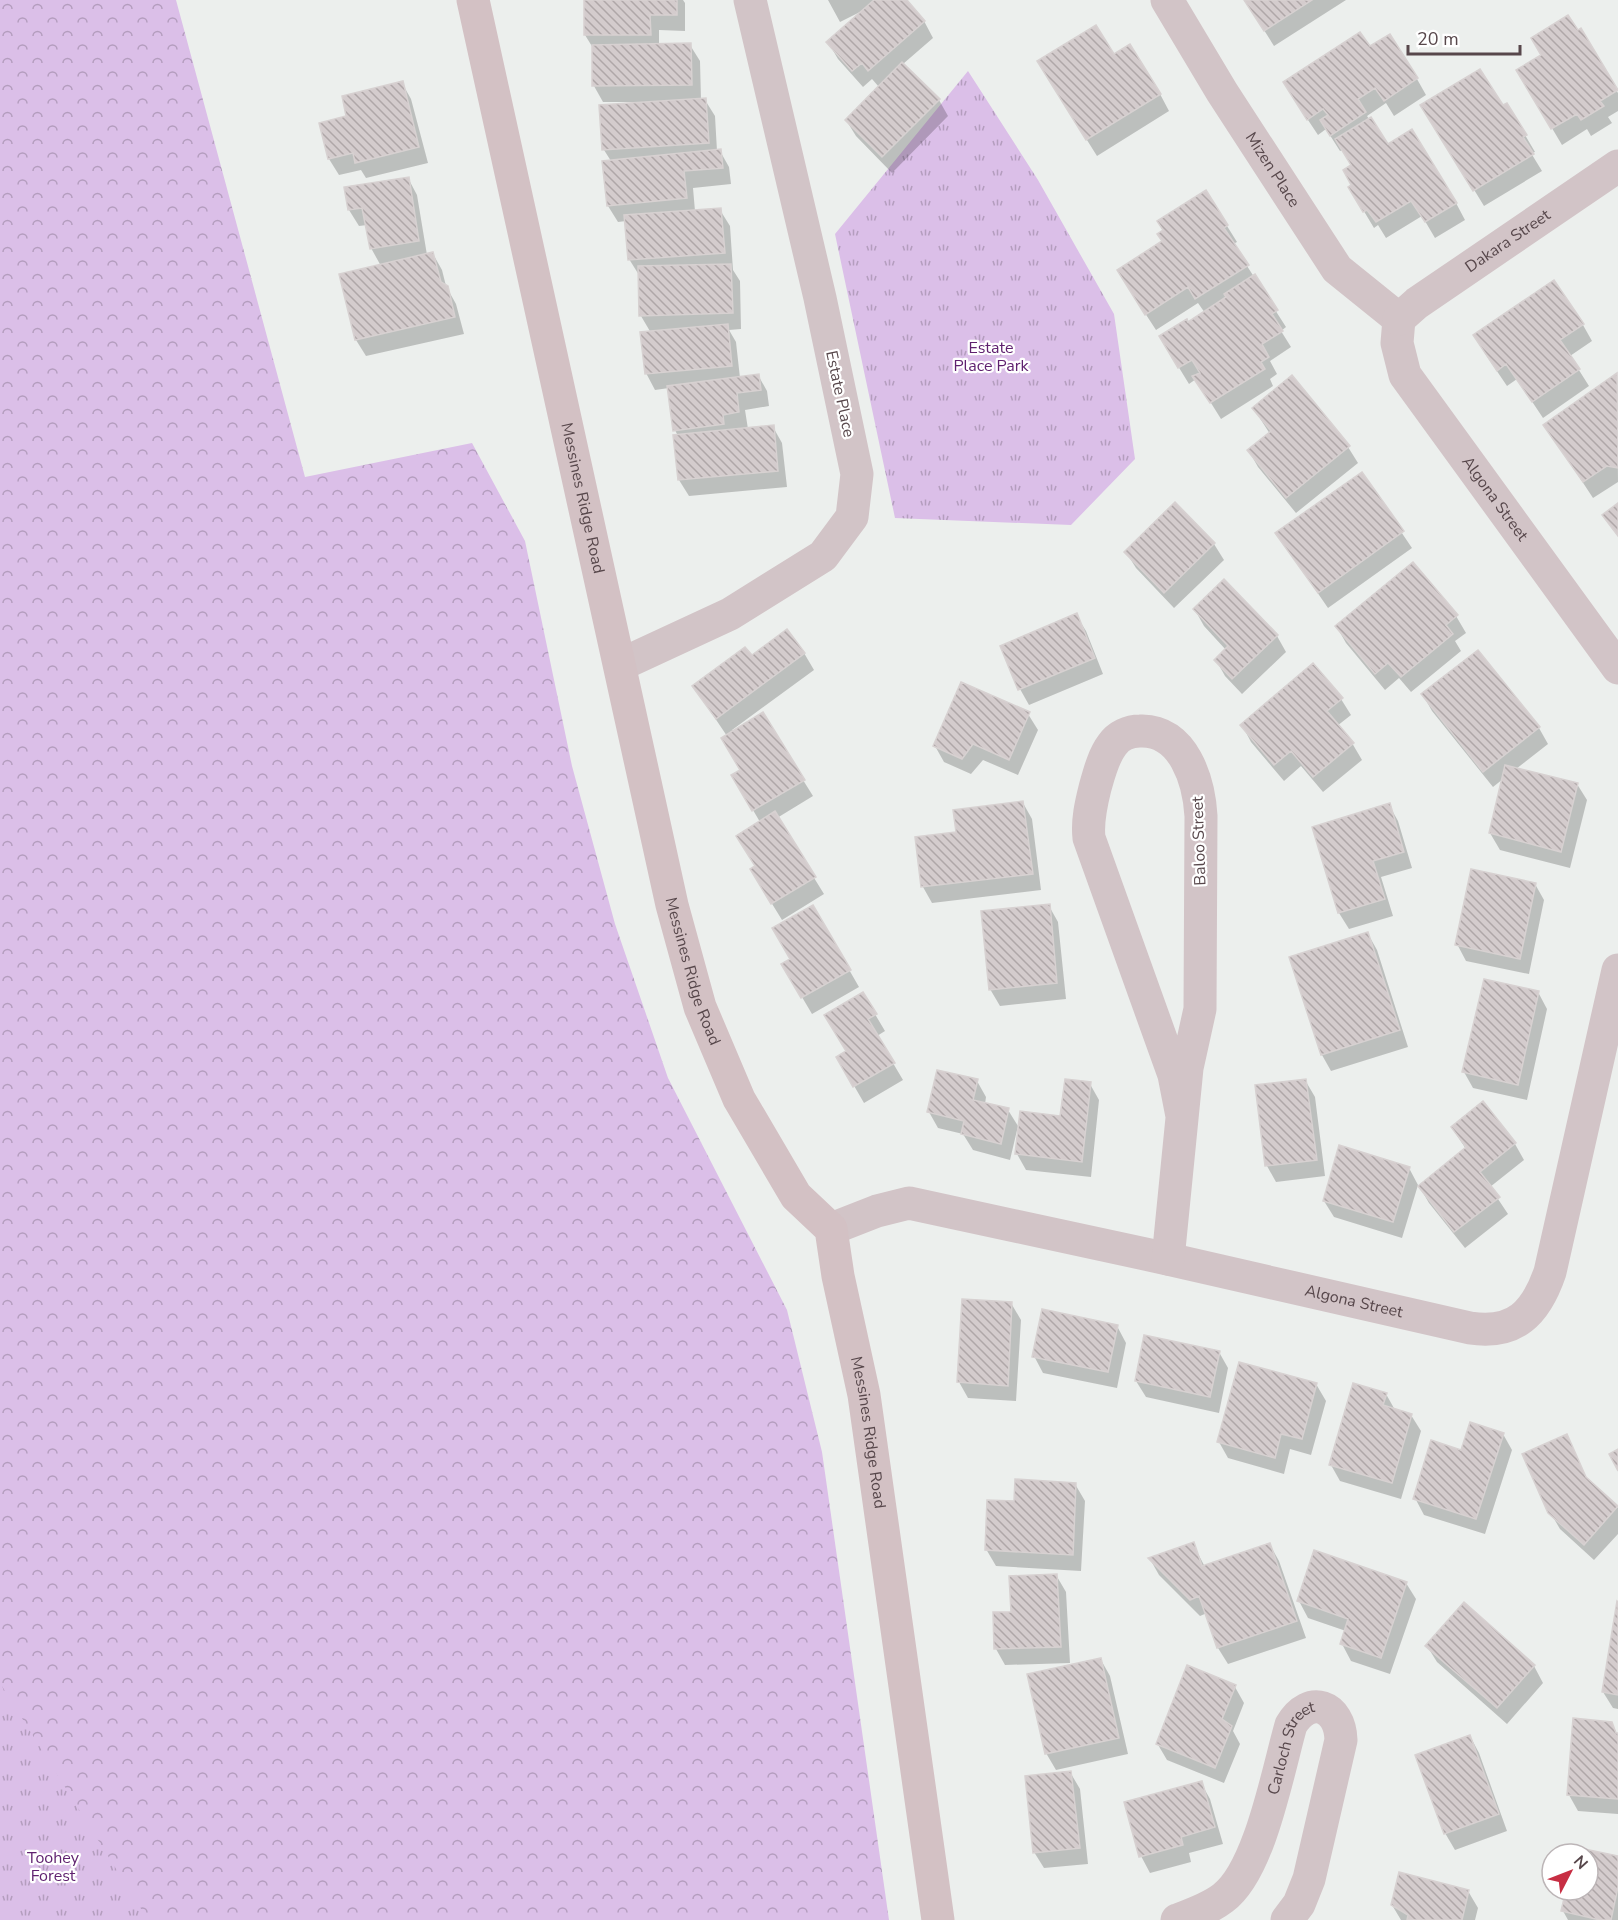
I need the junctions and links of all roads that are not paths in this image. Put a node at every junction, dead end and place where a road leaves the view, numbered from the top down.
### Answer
1 (473, 0) edge
2 (750, 0) edge
3 (1167, 0) edge
4 (1618, 166) edge
5 (1399, 319) junction
6 (620, 664) junction
7 (1618, 668) edge
8 (1618, 970) edge
9 (1182, 1116) junction
10 (831, 1229) junction
11 (1168, 1259) junction
12 (938, 1920) edge
13 (1177, 1920) edge
14 (1287, 1920) edge

1 - 6 street, Messines Ridge Road
2 - 6 street, Estate Place
3 - 5 street, Mizen Place
4 - 5 street, Dakara Street
5 - 7 street, Algona Street
6 - 10 street, Messines Ridge Road
8 - 11 street, Algona Street
9 - 9 street, Baloo Street
9 - 11 street, Baloo Street
10 - 11 street, Algona Street
10 - 12 street, Messines Ridge Road
13 - 14 street, Carloch Street

